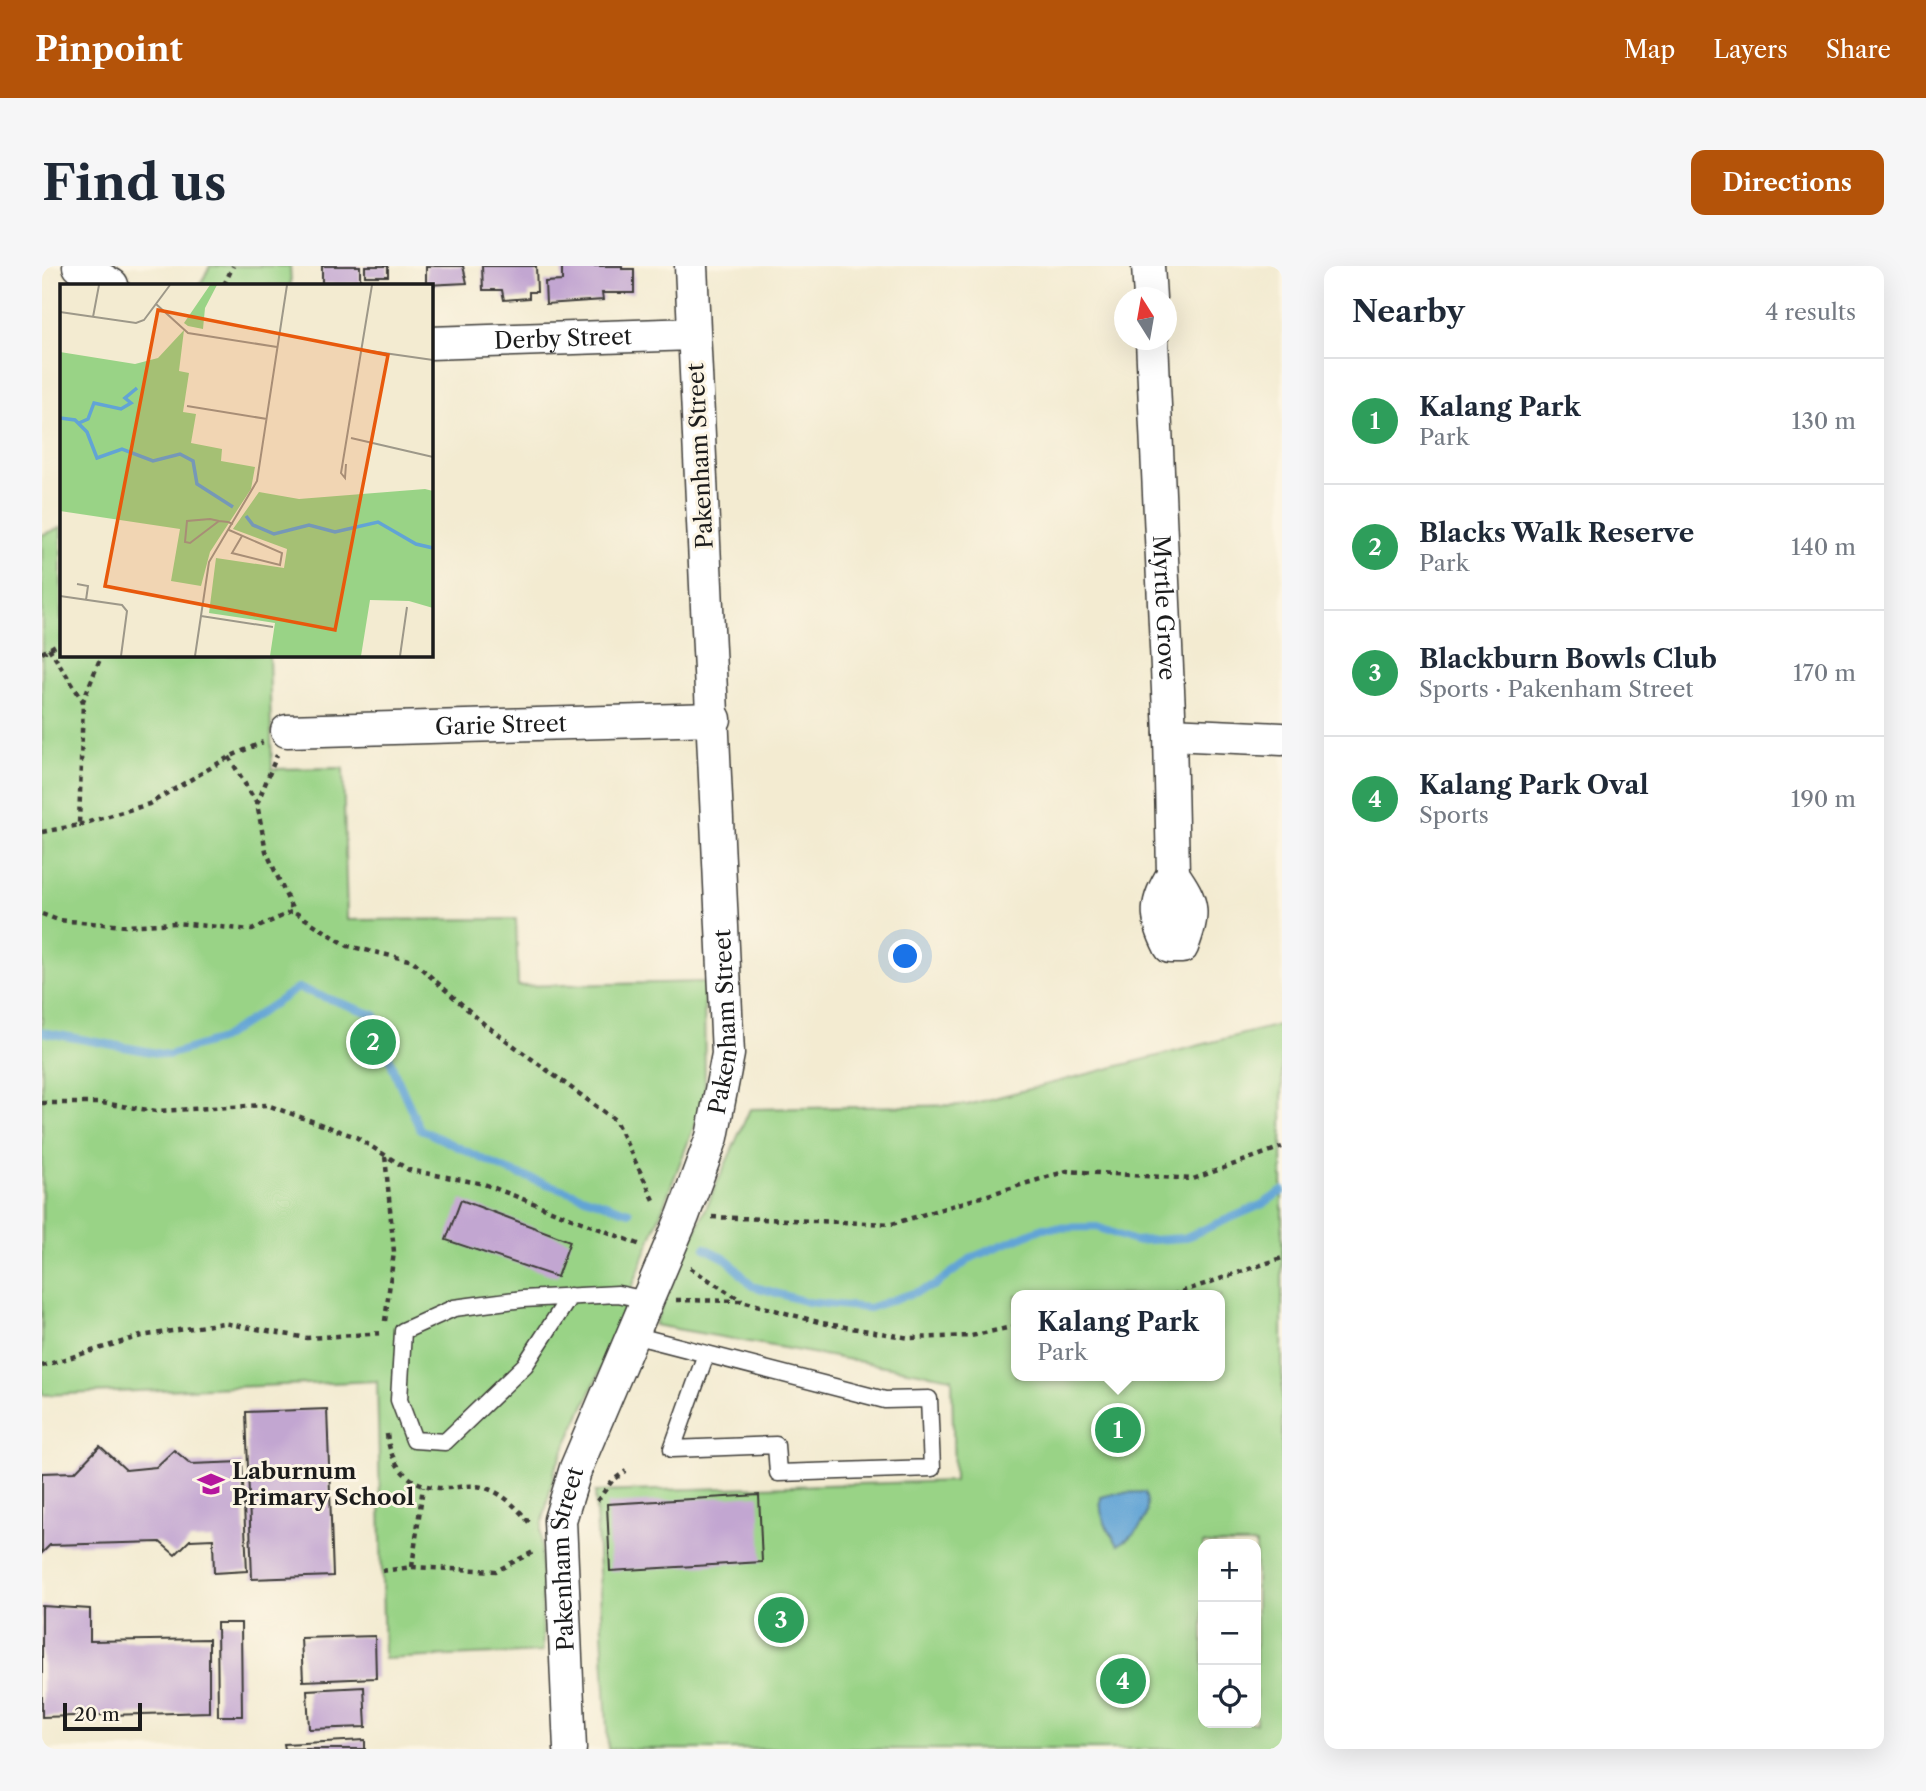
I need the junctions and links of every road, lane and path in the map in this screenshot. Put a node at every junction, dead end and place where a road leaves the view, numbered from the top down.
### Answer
1 (79, 266) edge
2 (233, 266) edge
3 (691, 266) edge
4 (1148, 266) edge
5 (110, 284) edge
6 (224, 284) edge
7 (1149, 287) edge
8 (694, 334) junction
9 (432, 343) edge
10 (1152, 350) edge
11 (60, 643) edge
12 (50, 649) junction
13 (42, 653) edge
14 (101, 656) edge
15 (83, 701) junction
16 (715, 719) junction
17 (287, 731) junction
18 (1170, 734) junction
19 (1282, 739) edge
20 (229, 757) junction
21 (257, 804) junction
22 (79, 825) junction
23 (42, 832) edge
24 (1173, 874) dead end
25 (293, 911) junction
26 (42, 914) edge
27 (42, 1103) edge
28 (1282, 1147) edge
29 (385, 1155) junction
30 (683, 1216) junction
31 (666, 1254) junction
32 (1282, 1258) edge
33 (1186, 1290) edge
34 (570, 1296) junction
35 (647, 1300) junction
36 (742, 1301) junction
37 (1011, 1327) edge
38 (403, 1331) junction
39 (383, 1333) junction
40 (633, 1335) junction
41 (706, 1354) junction
42 (42, 1366) edge
43 (625, 1471) dead end
44 (423, 1487) dead end
45 (592, 1507) dead end
46 (562, 1548) junction
47 (412, 1567) junction
48 (382, 1571) dead end
49 (570, 1749) edge

1 - 5 street
2 - 6 path
3 - 8 street, Pakenham Street
4 - 7 street
8 - 9 street, Derby Street
8 - 16 street, Pakenham Street
10 - 18 street, Myrtle Grove
11 - 12 path
12 - 13 path
12 - 15 path
14 - 15 path
15 - 22 path
16 - 17 street, Garie Street
16 - 30 street, Pakenham Street
17 - 20 path
17 - 21 path
18 - 19 street
18 - 24 street, Myrtle Grove
20 - 21 path
20 - 22 path
21 - 25 path
22 - 23 path
25 - 26 path
25 - 30 path
27 - 29 path
28 - 30 path
29 - 31 path
29 - 39 path
30 - 31 street, Pakenham Street
31 - 35 street, Pakenham Street
31 - 36 path
32 - 33 path
34 - 35 lane
34 - 38 lane
34 - 38 lane
35 - 36 path
35 - 40 street, Pakenham Street
36 - 37 path
38 - 39 path
39 - 42 path
40 - 41 lane
40 - 46 street, Pakenham Street
41 - 41 lane
43 - 45 path
44 - 47 path
46 - 47 path
46 - 49 street, Pakenham Street
47 - 48 path

